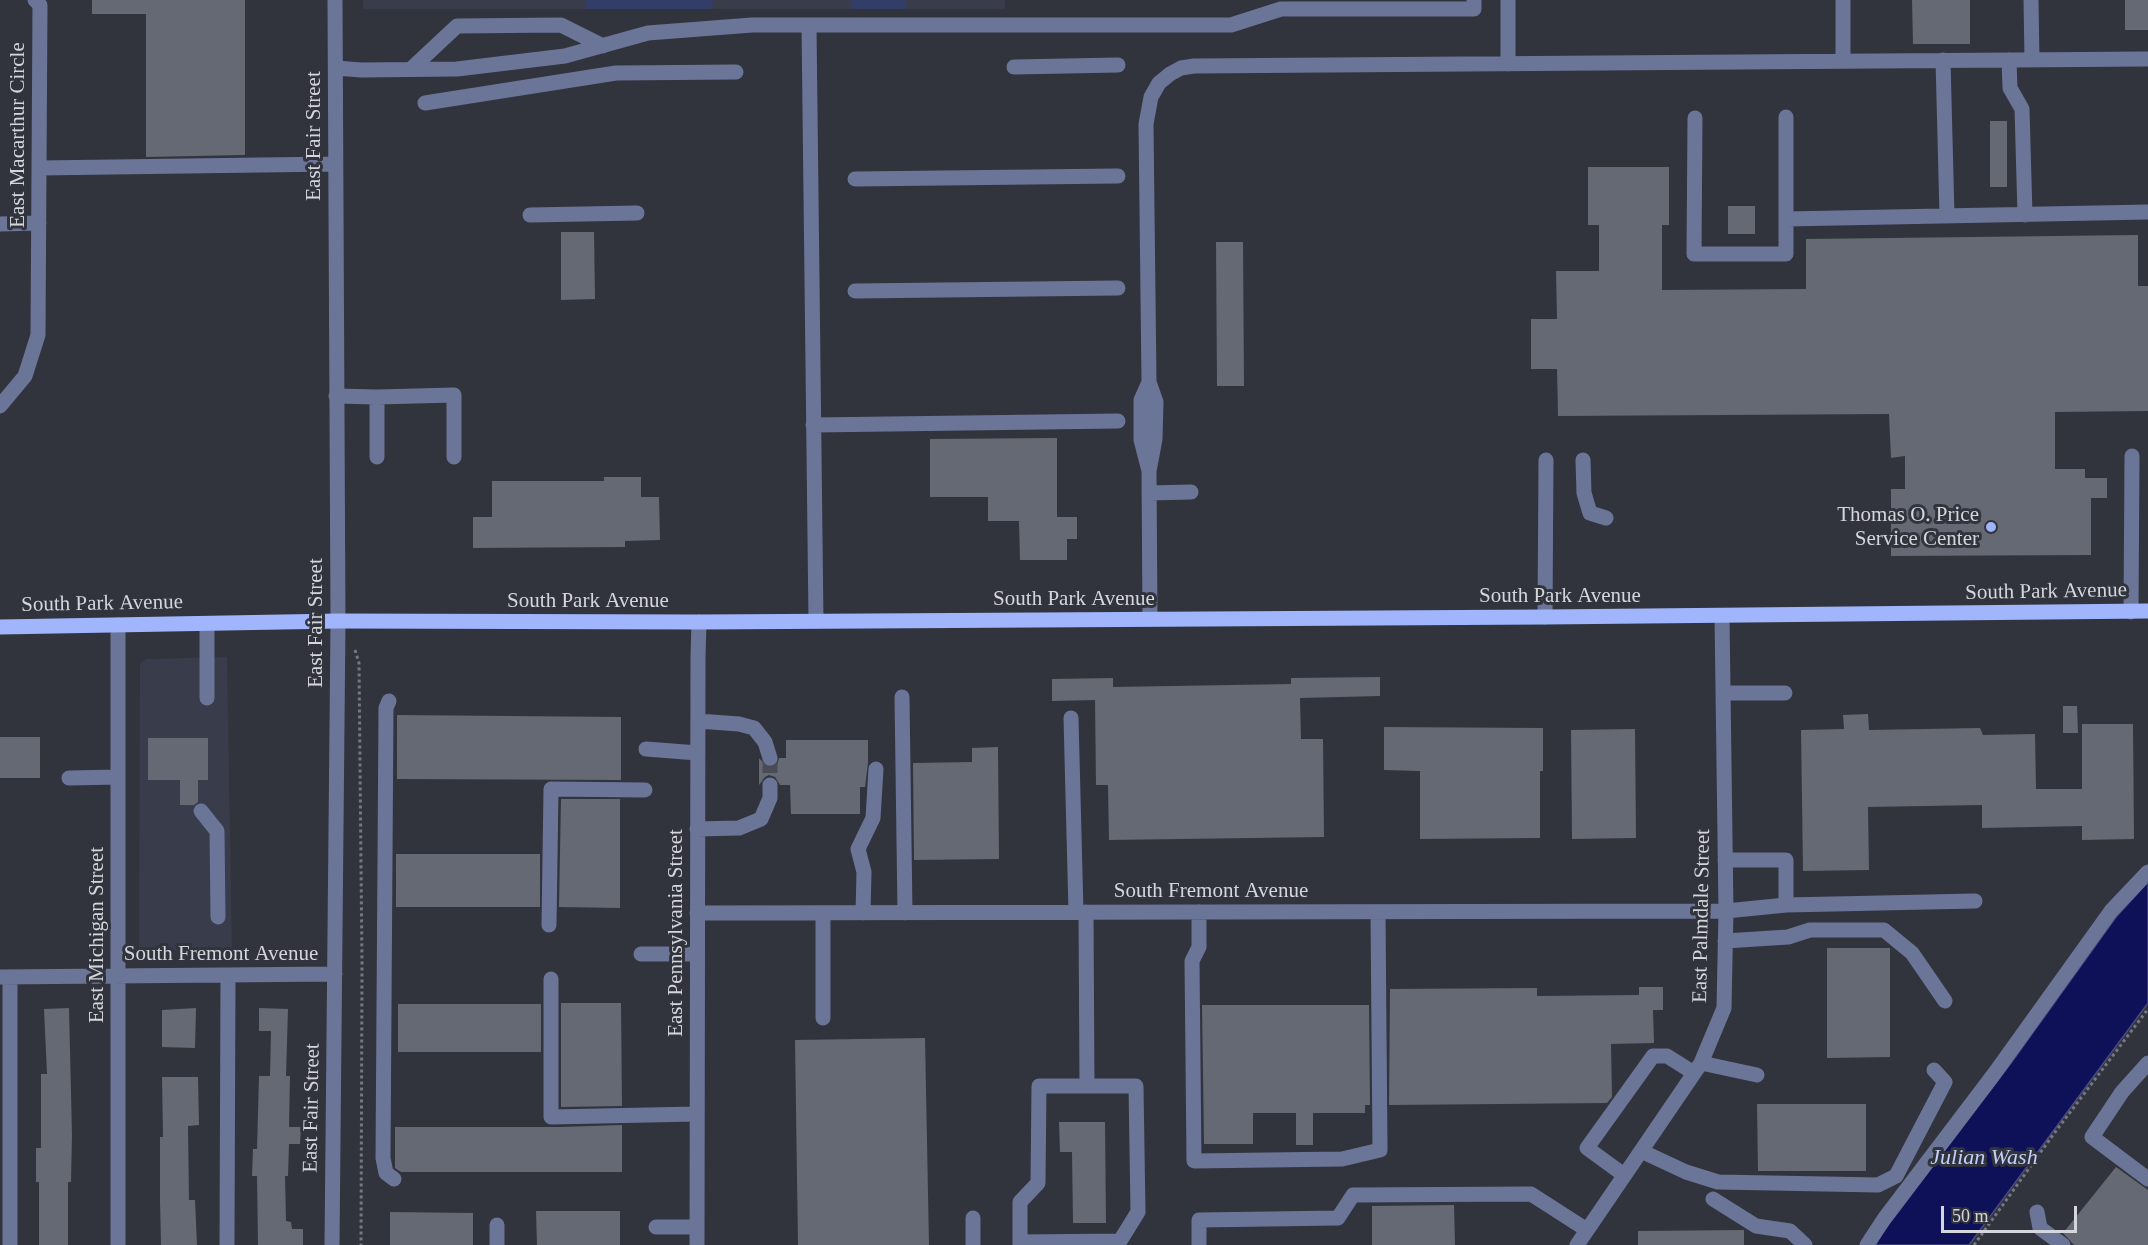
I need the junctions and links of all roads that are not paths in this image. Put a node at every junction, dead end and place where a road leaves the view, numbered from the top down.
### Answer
1 (35, 0) edge
2 (335, 0) edge
3 (1474, 0) edge
4 (1508, 0) edge
5 (1843, 0) edge
6 (2031, 0) edge
7 (809, 24) junction
8 (603, 46) junction
9 (2148, 59) edge
10 (1943, 60) junction
11 (2009, 60) junction
12 (2032, 60) junction
13 (1843, 61) junction
14 (1508, 63) junction
15 (1118, 65) dead end
16 (1014, 67) dead end
17 (336, 68) junction
18 (411, 69) junction
19 (736, 72) dead end
20 (425, 103) dead end
21 (1786, 117) dead end
22 (1695, 118) dead end
23 (335, 164) junction
24 (39, 168) junction
25 (1118, 176) dead end
26 (855, 179) dead end
27 (2148, 212) edge
28 (637, 213) dead end
29 (530, 215) dead end
30 (2025, 215) junction
31 (1947, 216) junction
32 (1786, 219) junction
33 (39, 223) junction
34 (0, 224) edge
35 (1118, 288) dead end
36 (855, 291) dead end
37 (336, 396) junction
38 (377, 397) junction
39 (0, 406) edge
40 (1118, 421) dead end
41 (813, 425) junction
42 (2132, 456) dead end
43 (377, 457) dead end
44 (454, 457) dead end
45 (1546, 460) dead end
46 (1583, 460) dead end
47 (1191, 492) dead end
48 (1149, 493) junction
49 (1606, 518) dead end
50 (2148, 611) edge
51 (2131, 612) junction
52 (1722, 616) junction
53 (1545, 617) junction
54 (1150, 620) junction
55 (338, 621) junction
56 (816, 621) junction
57 (699, 622) junction
58 (207, 624) junction
59 (118, 625) junction
60 (0, 627) edge
61 (1723, 693) junction
62 (1785, 693) dead end
63 (902, 697) dead end
64 (207, 698) dead end
65 (389, 701) dead end
66 (1071, 718) dead end
67 (698, 721) junction
68 (646, 749) dead end
69 (698, 753) junction
70 (770, 758) tunnel mouth
71 (876, 769) dead end
72 (118, 777) junction
73 (69, 778) dead end
74 (770, 785) tunnel mouth
75 (645, 790) dead end
76 (201, 811) dead end
77 (697, 829) junction
78 (1725, 861) junction
79 (2148, 872) edge
80 (1975, 901) dead end
81 (1786, 905) junction
82 (1726, 910) junction
83 (1081, 912) junction
84 (1199, 912) junction
85 (1378, 912) junction
86 (697, 913) junction
87 (823, 913) junction
88 (863, 913) junction
89 (905, 913) junction
90 (218, 917) dead end
91 (549, 925) dead end
92 (1725, 941) junction
93 (641, 954) dead end
94 (697, 954) junction
95 (335, 974) junction
96 (118, 975) junction
97 (228, 975) junction
98 (5, 977) edge
99 (552, 979) dead end
100 (1945, 1001) dead end
101 (823, 1018) dead end
102 (2148, 1063) edge
103 (1697, 1068) junction
104 (1934, 1070) dead end
105 (1757, 1075) dead end
106 (1087, 1086) junction
107 (697, 1114) junction
108 (1641, 1151) junction
109 (1624, 1175) junction
110 (394, 1179) dead end
111 (2148, 1179) edge
112 (1713, 1199) dead end
113 (2037, 1212) dead end
114 (973, 1218) dead end
115 (497, 1225) dead end
116 (656, 1227) dead end
117 (697, 1227) junction
118 (1587, 1230) junction
119 (1020, 1243) edge
120 (10, 1245) edge
121 (118, 1245) edge
122 (227, 1245) edge
123 (332, 1245) edge
124 (497, 1245) edge
125 (697, 1245) edge
126 (973, 1245) edge
127 (1199, 1245) edge
128 (1577, 1245) edge
129 (1805, 1245) edge
130 (1867, 1245) edge
131 (2063, 1245) edge

1 - 24 street, East Macarthur Circle
2 - 17 street, East Fair Street
3 - 7 street
4 - 14 street
5 - 13 street
6 - 12 street
7 - 8 street
7 - 41 street
8 - 18 street
8 - 18 street
9 - 12 street
10 - 11 street
10 - 13 street
10 - 31 street
11 - 12 street
11 - 30 street
13 - 14 street
14 - 48 street
15 - 16 street
17 - 18 street
17 - 23 street, East Fair Street
19 - 20 street
21 - 32 street
22 - 32 street
23 - 24 street
23 - 37 street, East Fair Street
24 - 33 street, East Macarthur Circle
25 - 26 street
27 - 30 street
28 - 29 street
30 - 31 street
31 - 32 street
33 - 34 street
33 - 39 street, East Macarthur Circle
35 - 36 street
37 - 38 street
37 - 55 street, East Fair Street
38 - 43 street
38 - 44 street
40 - 41 street
41 - 56 street
42 - 51 street
45 - 53 street
46 - 49 street
47 - 48 street
48 - 54 street
50 - 51 main road, South Park Avenue
51 - 52 main road, South Park Avenue
52 - 53 main road, South Park Avenue
52 - 61 street, East Palmdale Street
53 - 54 main road, South Park Avenue
54 - 56 main road, South Park Avenue
55 - 57 main road, South Park Avenue
55 - 58 main road, South Park Avenue
55 - 95 street, East Fair Street
56 - 57 main road, South Park Avenue
57 - 67 street, East Pennsylvania Street
58 - 59 main road, South Park Avenue
58 - 64 street
59 - 60 main road, South Park Avenue
59 - 72 street, East Michigan Street
61 - 62 street
61 - 78 street, East Palmdale Street
63 - 89 street
65 - 110 street
66 - 83 street
67 - 69 street, East Pennsylvania Street
67 - 70 street
68 - 69 street
69 - 77 street, East Pennsylvania Street
71 - 88 street
72 - 73 street
72 - 96 street, East Michigan Street
74 - 77 street
75 - 91 street
76 - 90 street
77 - 86 street, East Pennsylvania Street
78 - 81 street
78 - 82 street, East Palmdale Street
79 - 130 street
80 - 81 street, South Fremont Avenue
81 - 82 street, South Fremont Avenue
82 - 85 street, South Fremont Avenue
82 - 92 street, East Palmdale Street
83 - 84 street, South Fremont Avenue
83 - 89 street, South Fremont Avenue
83 - 106 street
84 - 85 street, South Fremont Avenue
84 - 85 street
86 - 87 street, South Fremont Avenue
86 - 94 street, East Pennsylvania Street
87 - 88 street, South Fremont Avenue
87 - 101 street
88 - 89 street, South Fremont Avenue
92 - 100 street
92 - 103 street, East Palmdale Street
93 - 94 street
94 - 107 street, East Pennsylvania Street
95 - 97 street, South Fremont Avenue
95 - 123 street, East Fair Street
96 - 97 street, South Fremont Avenue
96 - 98 street, South Fremont Avenue
96 - 121 street, East Michigan Street
97 - 122 street
98 - 120 street
99 - 107 street
102 - 111 street
103 - 105 street
103 - 108 street, East Palmdale Street
103 - 109 street
104 - 108 street
106 - 119 street
106 - 119 street
107 - 117 street, East Pennsylvania Street
108 - 109 street, East Palmdale Street
109 - 118 street, East Palmdale Street
112 - 129 street
113 - 131 street
114 - 126 street
115 - 124 street
116 - 117 street
117 - 125 street, East Pennsylvania Street
118 - 127 street
118 - 128 street, East Palmdale Street

